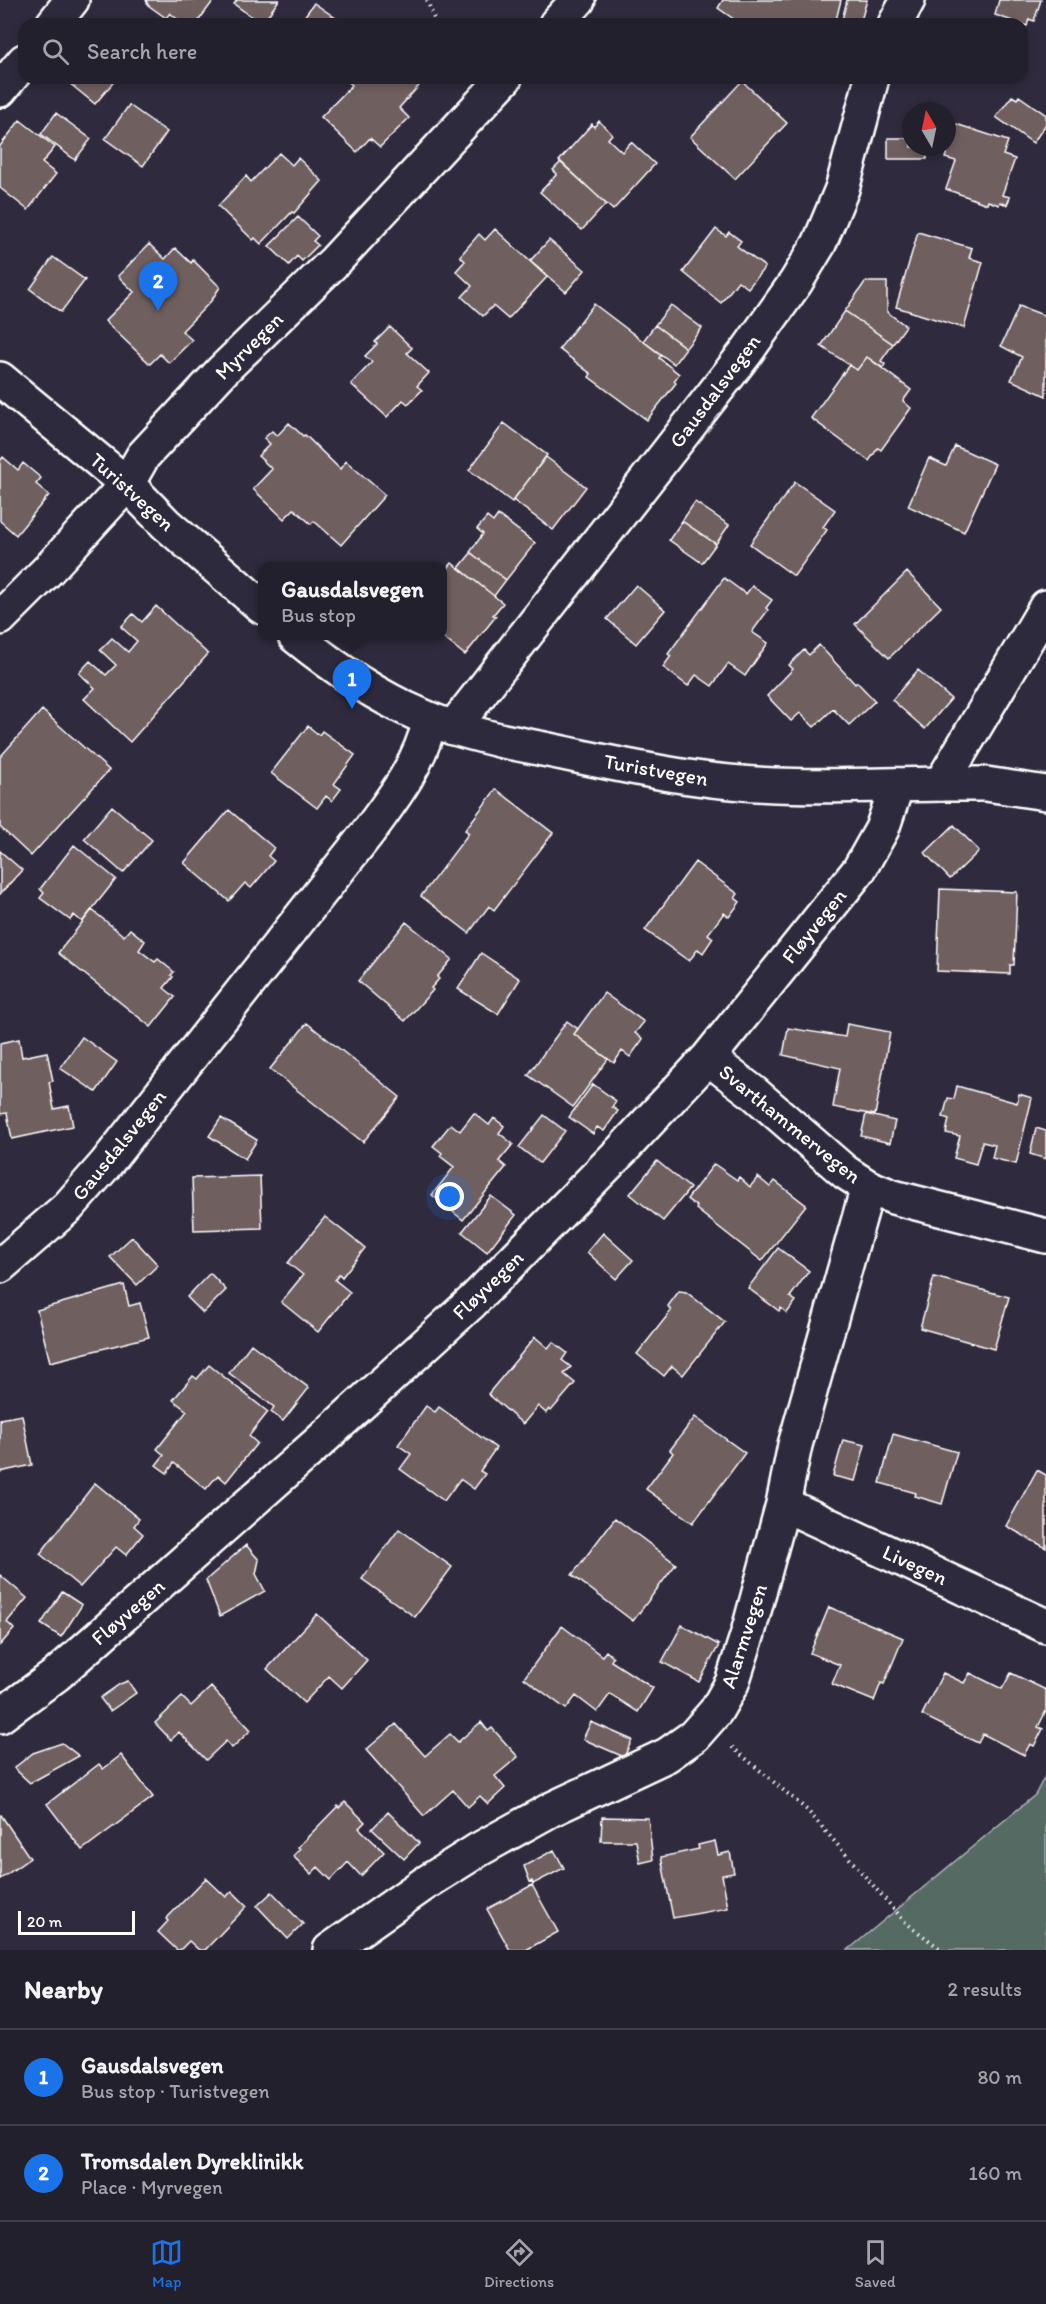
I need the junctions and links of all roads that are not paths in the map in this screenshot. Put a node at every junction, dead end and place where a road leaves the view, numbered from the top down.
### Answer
1 (72, 0) edge
2 (578, 0) edge
3 (908, 0) edge
4 (58, 18) edge
5 (562, 18) edge
6 (898, 18) edge
7 (18, 68) edge
8 (499, 84) edge
9 (870, 84) edge
10 (0, 90) edge
11 (0, 379) edge
12 (127, 484) junction
13 (258, 604) edge
14 (1046, 608) edge
15 (0, 618) edge
16 (302, 640) edge
17 (442, 724) junction
18 (941, 784) junction
19 (897, 785) junction
20 (1046, 793) edge
21 (708, 1058) junction
22 (868, 1187) junction
23 (1046, 1236) edge
24 (0, 1266) edge
25 (783, 1504) junction
26 (1046, 1626) edge
27 (0, 1716) edge
28 (330, 1950) edge

1 - 4 street
2 - 5 street
3 - 6 street
7 - 10 street
8 - 12 street, Myrvegen
9 - 17 street, Gausdalsvegen
11 - 12 street, Turistvegen
12 - 13 street, Turistvegen
12 - 15 street, Myrvegen
14 - 18 street
16 - 17 street, Turistvegen
17 - 19 street, Turistvegen
17 - 24 street, Gausdalsvegen
18 - 19 street, Turistvegen
18 - 20 street, Turistvegen
19 - 21 street, Fløyvegen
21 - 22 street, Svarthammervegen
21 - 27 street, Fløyvegen
22 - 23 street, Svarthammervegen
22 - 25 street, Alarmvegen
25 - 26 street, Livegen
25 - 28 street, Alarmvegen

